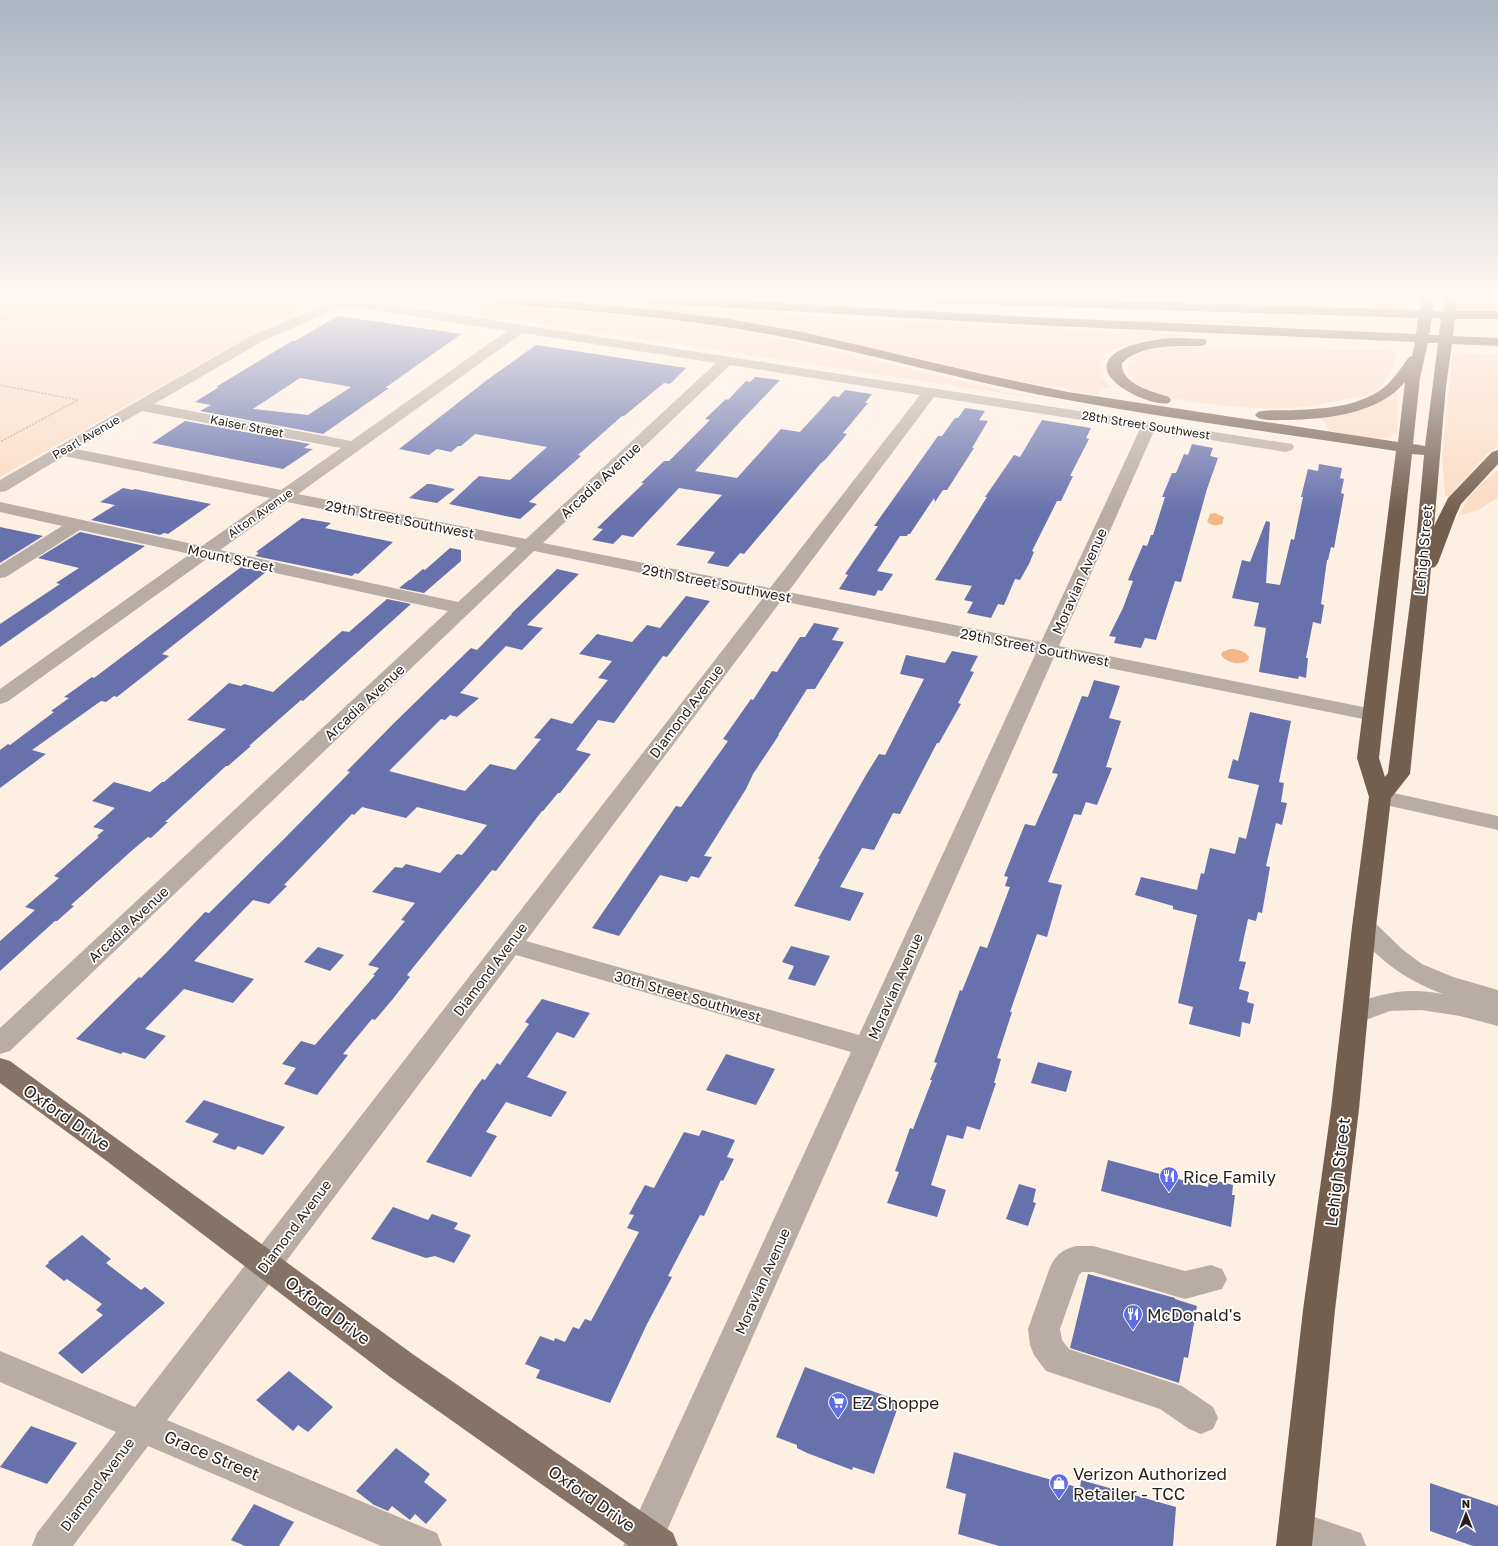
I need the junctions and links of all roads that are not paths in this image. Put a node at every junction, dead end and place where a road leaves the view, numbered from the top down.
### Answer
1 (204, 369) edge
2 (462, 369) edge
3 (717, 369) edge
4 (785, 369) edge
5 (943, 369) edge
6 (1114, 369) edge
7 (1408, 369) edge
8 (1415, 369) edge
9 (1442, 369) edge
10 (930, 392) junction
11 (139, 406) junction
12 (1149, 426) junction
13 (355, 446) junction
14 (1286, 447) dead end
15 (1404, 447) junction
16 (61, 451) junction
17 (1433, 452) junction
18 (1498, 455) edge
19 (0, 487) edge
20 (284, 496) junction
21 (0, 507) edge
22 (77, 524) junction
23 (530, 546) junction
24 (205, 552) junction
25 (0, 573) edge
26 (1420, 587) junction
27 (775, 595) junction
28 (462, 609) junction
29 (1048, 650) junction
30 (0, 698) edge
31 (1373, 716) junction
32 (1380, 797) junction
33 (1498, 823) edge
34 (1364, 927) junction
35 (508, 944) junction
36 (1498, 999) edge
37 (1355, 1014) junction
38 (1498, 1016) edge
39 (0, 1044) edge
40 (868, 1047) junction
41 (0, 1068) edge
42 (265, 1264) junction
43 (1211, 1279) dead end
44 (0, 1366) edge
45 (1201, 1418) dead end
46 (142, 1425) junction
47 (1295, 1538) edge
48 (649, 1543) edge
49 (50, 1546) edge
50 (424, 1546) edge
51 (1348, 1546) edge

1 - 11 street, Pearl Avenue
2 - 13 street, Alton Avenue
3 - 23 street, Arcadia Avenue
4 - 10 street, 28th Street Southwest
5 - 15 highway
6 - 7 highway
8 - 15 highway, Lehigh Street
9 - 17 highway, Lehigh Street
10 - 12 street, 28th Street Southwest
10 - 27 street, Diamond Avenue
11 - 13 street, Kaiser Street
11 - 16 street, Pearl Avenue
12 - 14 street, 28th Street Southwest
12 - 29 street, Moravian Avenue
13 - 20 street, Alton Avenue
15 - 17 highway
15 - 31 highway, Lehigh Street
16 - 19 street, Pearl Avenue
16 - 20 street, 29th Street Southwest
17 - 26 highway, Lehigh Street
18 - 26 highway
20 - 23 street, 29th Street Southwest
20 - 24 street, Alton Avenue
21 - 22 street, Mount Street
22 - 24 street, Mount Street
22 - 25 street
23 - 27 street, 29th Street Southwest
23 - 28 street, Arcadia Avenue
24 - 28 street, Mount Street
24 - 30 street, Alton Avenue
26 - 32 highway, Lehigh Street
27 - 29 street, 29th Street Southwest
27 - 35 street, Diamond Avenue
28 - 39 street, Arcadia Avenue
29 - 31 street, 29th Street Southwest
29 - 40 street, Moravian Avenue
31 - 32 highway, Lehigh Street
32 - 33 street
32 - 34 highway, Lehigh Street
34 - 36 street
34 - 37 highway, Lehigh Street
35 - 40 street, 30th Street Southwest
35 - 42 street, Diamond Avenue
37 - 38 street
37 - 47 highway, Lehigh Street
40 - 48 street, Moravian Avenue
41 - 42 main road, Oxford Drive
42 - 46 street, Diamond Avenue
42 - 48 main road, Oxford Drive
43 - 45 street
44 - 46 street, Grace Street
46 - 49 street, Diamond Avenue
46 - 50 street, Grace Street
47 - 51 street

